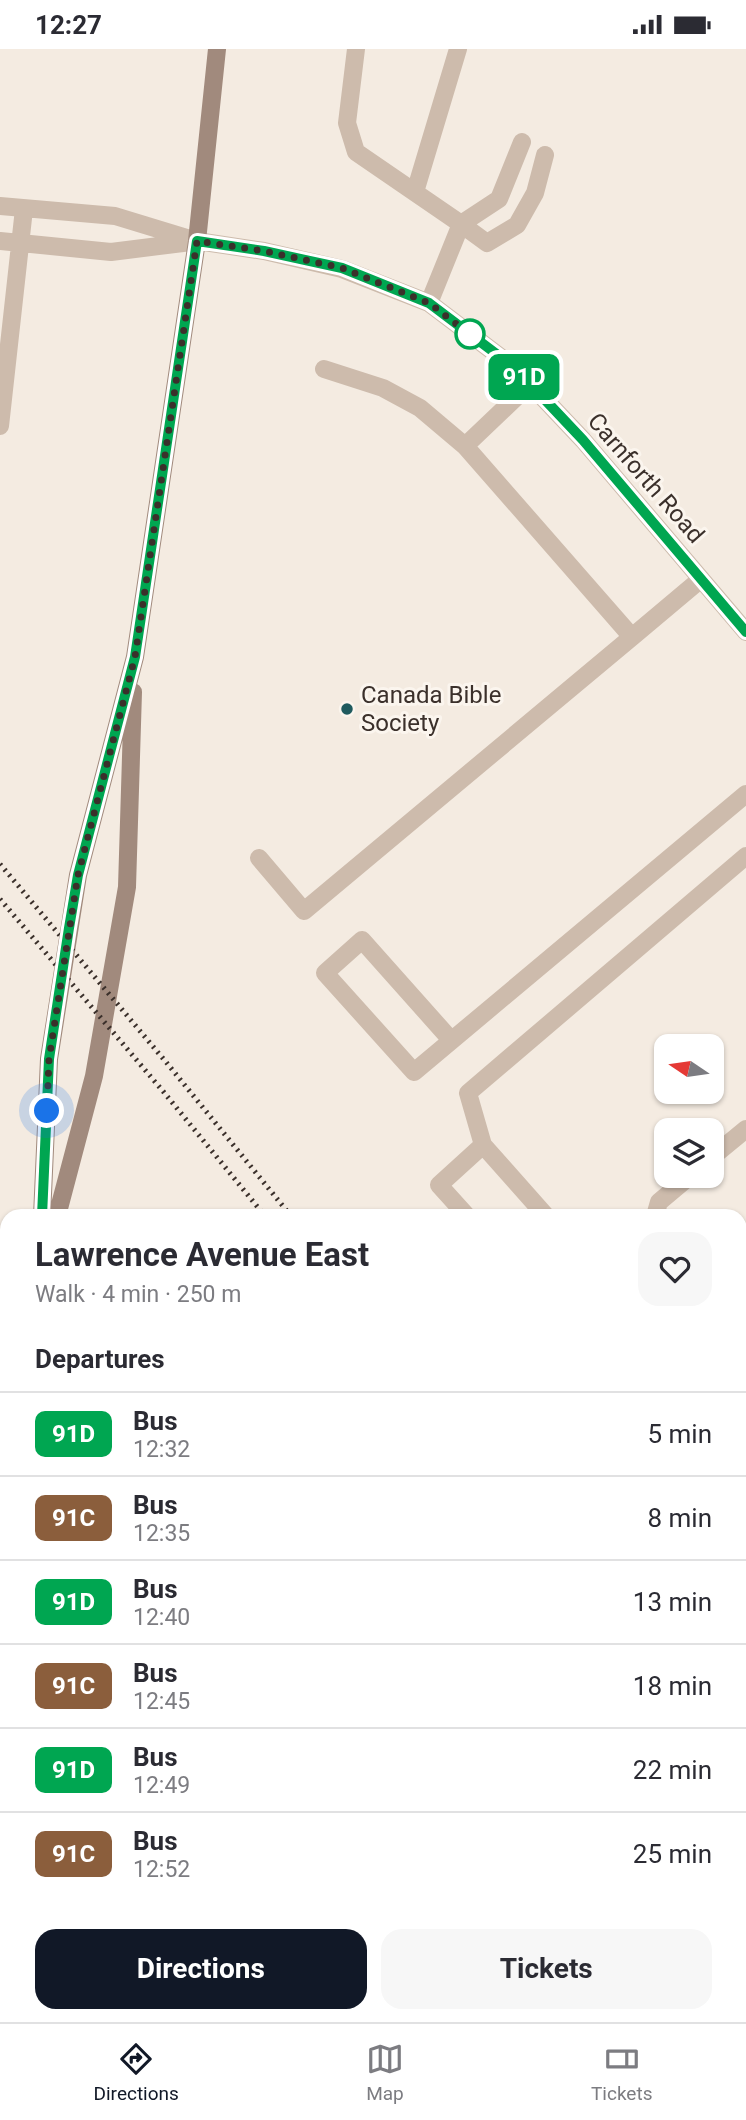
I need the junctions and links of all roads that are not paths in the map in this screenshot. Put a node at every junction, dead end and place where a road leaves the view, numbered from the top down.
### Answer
1 (217, 49) edge
2 (356, 49) edge
3 (458, 49) edge
4 (522, 142) dead end
5 (545, 155) dead end
6 (415, 192) junction
7 (0, 206) edge
8 (24, 209) junction
9 (461, 224) junction
10 (0, 241) edge
11 (197, 241) junction
12 (20, 243) junction
13 (429, 303) junction
14 (324, 369) dead end
15 (530, 384) junction
16 (0, 426) edge
17 (465, 446) junction
18 (701, 579) junction
19 (746, 632) edge
20 (632, 638) junction
21 (135, 657) junction
22 (746, 794) edge
23 (259, 858) dead end
24 (743, 864) edge
25 (451, 1040) junction
26 (746, 1129) edge
27 (483, 1145) junction
28 (724, 1147) edge
29 (676, 1188) edge
30 (42, 1209) edge
31 (59, 1209) edge
32 (461, 1209) edge
33 (540, 1209) edge
34 (657, 1209) edge

1 - 11 main road
2 - 6 street
3 - 6 street
4 - 9 street
5 - 9 street
6 - 9 street
7 - 8 street
8 - 11 street
8 - 12 street
9 - 13 street
10 - 12 street
11 - 12 street
11 - 13 street, Carnforth Road
11 - 21 main road
12 - 16 street
13 - 15 street, Carnforth Road
14 - 17 street
15 - 17 street
15 - 18 street, Carnforth Road
17 - 20 street
18 - 19 street, Carnforth Road
18 - 20 street
20 - 23 street
21 - 30 main road
21 - 31 main road
22 - 25 street
24 - 27 street
25 - 25 street
26 - 28 street
27 - 32 street
27 - 33 street
29 - 34 street

